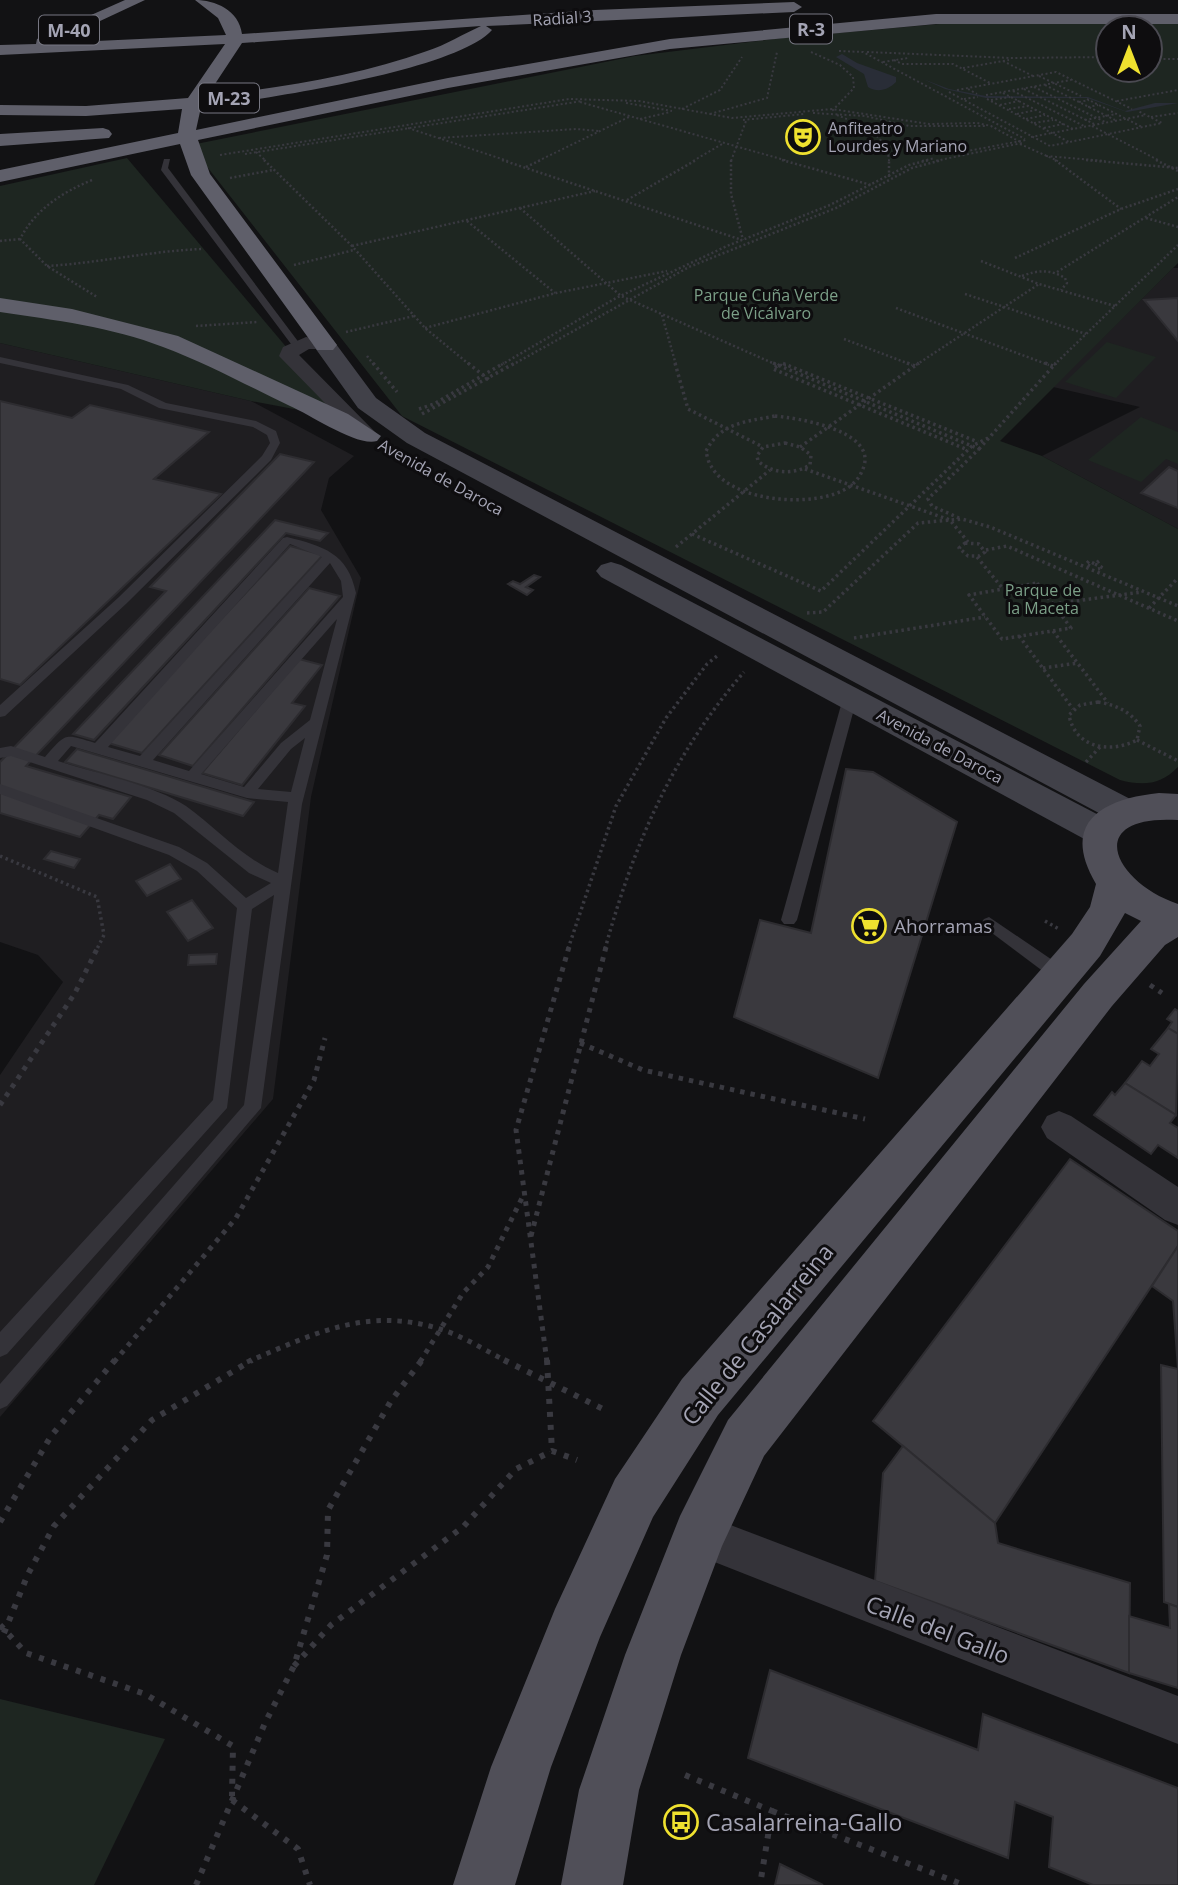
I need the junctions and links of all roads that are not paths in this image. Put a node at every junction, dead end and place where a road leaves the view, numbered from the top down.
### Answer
1 (138, 0) edge
2 (202, 0) edge
3 (521, 0) edge
4 (664, 0) edge
5 (898, 6) dead end
6 (808, 7) dead end
7 (1178, 12) edge
8 (1178, 19) edge
9 (24, 30) dead end
10 (0, 39) edge
11 (231, 48) junction
12 (0, 50) edge
13 (0, 62) edge
14 (376, 97) junction
15 (6, 110) edge
16 (0, 140) edge
17 (0, 148) edge
18 (167, 161) road end
19 (0, 176) edge
20 (0, 305) edge
21 (333, 339) junction
22 (297, 346) junction
23 (0, 360) edge
24 (368, 436) junction
25 (330, 555) junction
26 (350, 597) junction
27 (850, 698) junction
28 (0, 713) edge
29 (317, 722) junction
30 (100, 747) junction
31 (0, 753) edge
32 (144, 761) junction
33 (49, 762) junction
34 (192, 776) junction
35 (0, 789) edge
36 (247, 793) junction
37 (297, 798) junction
38 (1178, 807) edge
39 (1113, 821) junction
40 (284, 882) junction
41 (1115, 884) junction
42 (245, 906) junction
43 (1178, 919) edge
44 (789, 920) dead end
45 (989, 923) dead end
46 (1058, 973) junction
47 (1059, 1127) dead end
48 (1178, 1208) edge
49 (0, 1347) edge
50 (0, 1399) edge
51 (699, 1535) junction
52 (1178, 1720) edge
53 (484, 1885) edge
54 (592, 1885) edge

1 - 13 highway, M-40
2 - 11 highway
3 - 15 highway, M-23
4 - 10 highway, Radial 3
5 - 7 highway
6 - 12 highway, Radial 3 / R-3
8 - 14 highway, R-3
9 - 10 highway, M-40
11 - 17 highway
11 - 21 highway
14 - 16 highway, R-3
14 - 19 highway
18 - 22 lane
20 - 24 highway
21 - 22 street
21 - 39 main road, Avenida de Daroca
22 - 24 street, Avenida de Daroca
23 - 28 lane
24 - 27 main road, Avenida de Daroca
25 - 26 lane
25 - 30 lane
25 - 32 lane
26 - 29 lane
26 - 34 lane
27 - 39 main road, Avenida de Daroca
27 - 44 lane
29 - 36 lane
29 - 37 lane
30 - 32 lane
30 - 33 lane
31 - 33 lane
32 - 34 lane
33 - 40 lane
34 - 36 lane
35 - 42 lane
36 - 37 lane
37 - 40 lane
38 - 39 main road
39 - 41 main road
40 - 42 lane
40 - 50 lane
41 - 43 main road
41 - 46 main road, Calle de Casalarreina
42 - 49 lane
43 - 51 main road
45 - 46 lane
46 - 53 main road, Calle de Casalarreina
47 - 48 street
51 - 52 street, Calle del Gallo
51 - 54 main road

